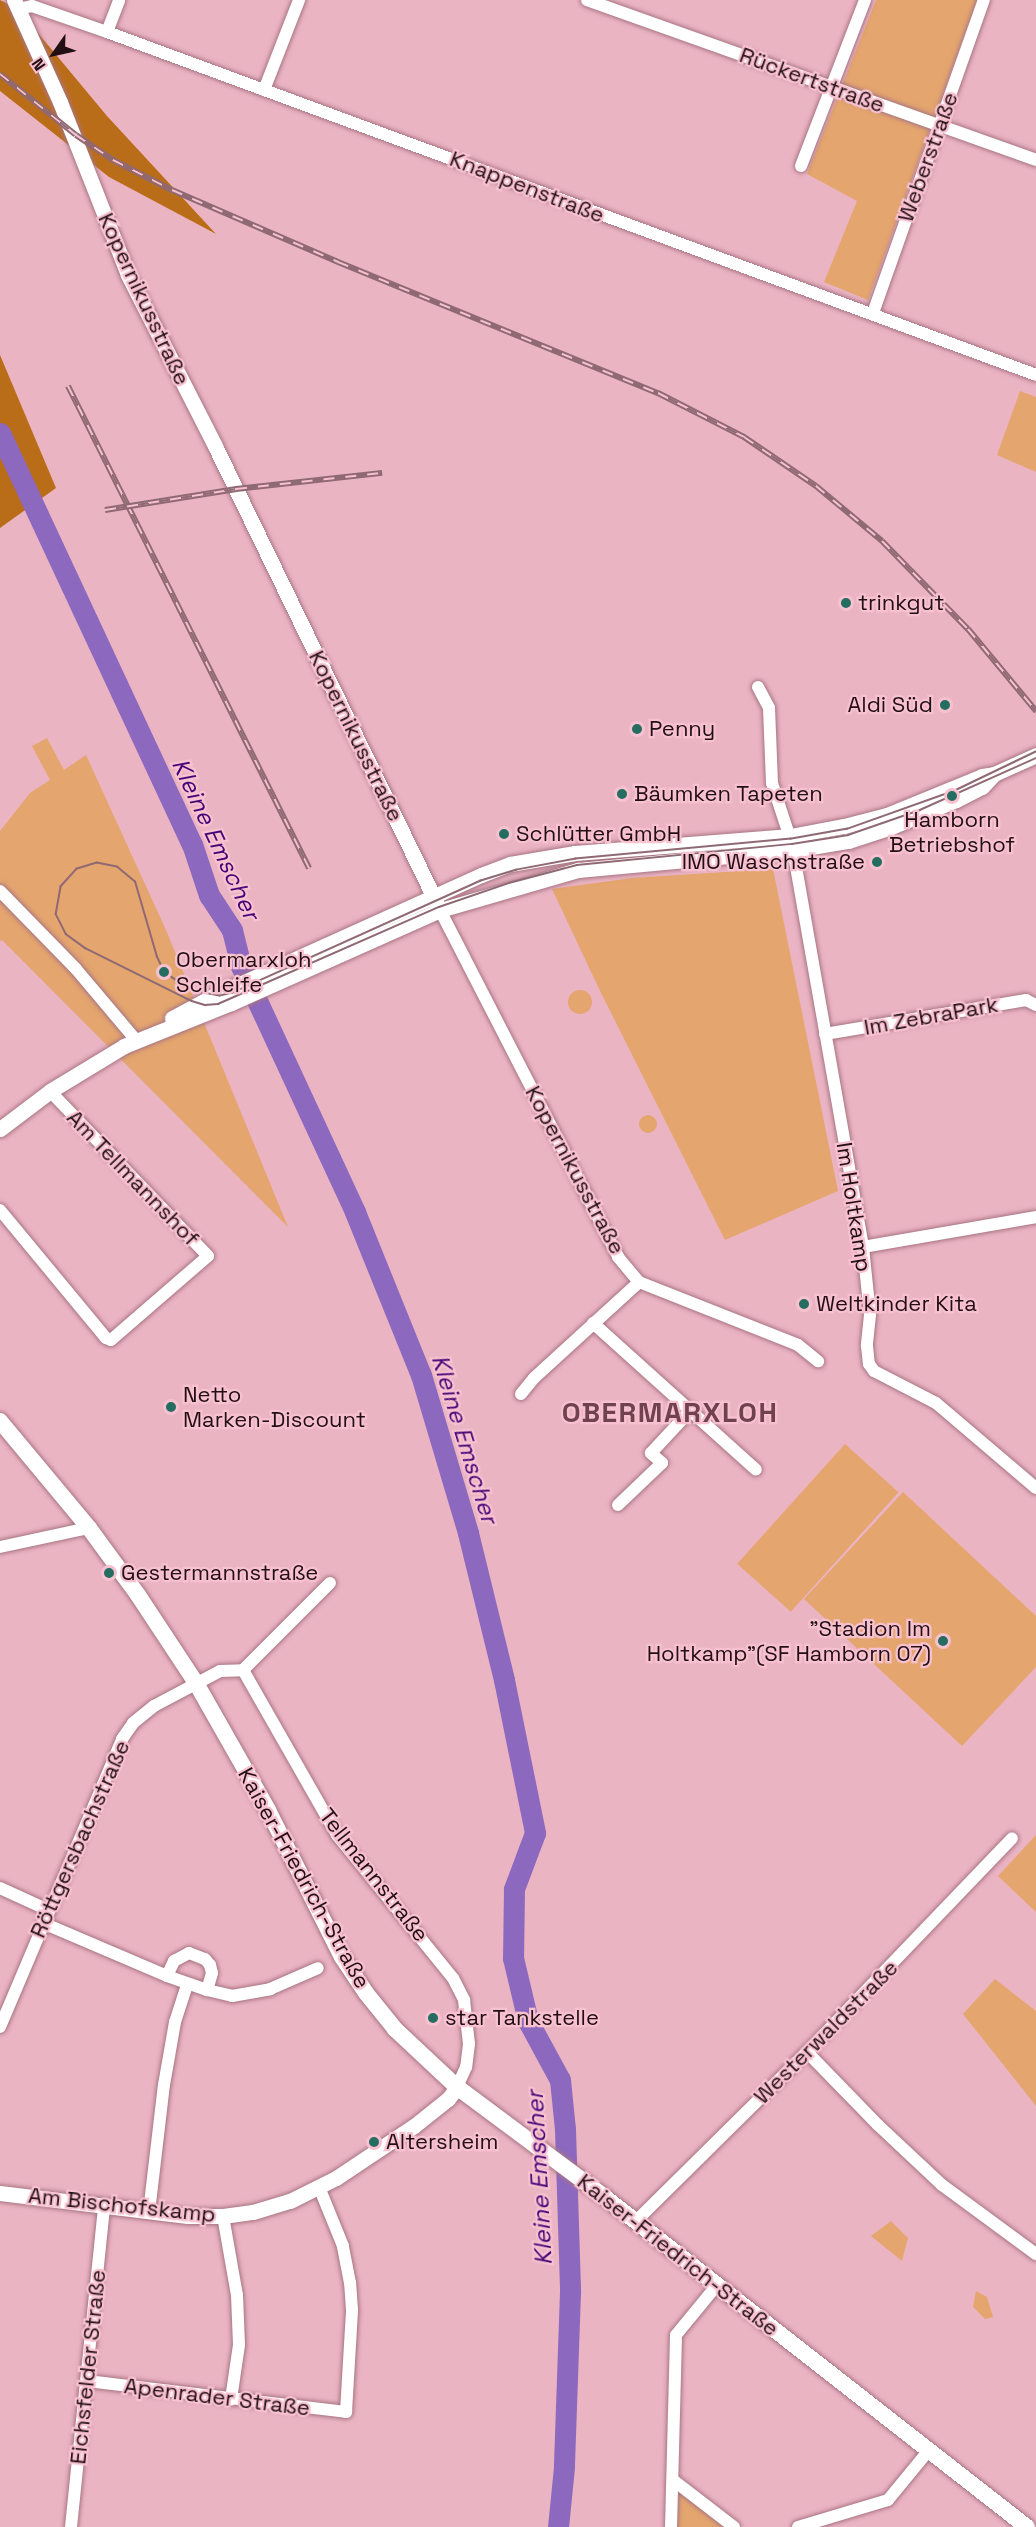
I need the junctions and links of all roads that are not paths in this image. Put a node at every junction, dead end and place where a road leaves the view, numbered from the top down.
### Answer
1 (119, 0) edge
2 (299, 0) edge
3 (587, 0) edge
4 (865, 0) edge
5 (984, 0) edge
6 (16, 5) edge
7 (107, 32) junction
8 (831, 86) junction
9 (264, 90) junction
10 (940, 126) junction
11 (1036, 160) edge
12 (801, 166) dead end
13 (873, 313) junction
14 (1036, 375) edge
15 (758, 687) dead end
16 (1036, 755) edge
17 (792, 843) junction
18 (0, 891) edge
19 (437, 903) junction
20 (1036, 1005) edge
21 (825, 1034) junction
22 (136, 1040) junction
23 (50, 1091) junction
24 (0, 1129) edge
25 (0, 1210) edge
26 (1036, 1217) edge
27 (863, 1247) junction
28 (639, 1282) junction
29 (593, 1323) junction
30 (818, 1361) dead end
31 (521, 1394) dead end
32 (691, 1410) junction
33 (0, 1421) edge
34 (756, 1470) dead end
35 (1036, 1488) edge
36 (618, 1505) dead end
37 (88, 1528) junction
38 (0, 1547) edge
39 (330, 1583) dead end
40 (243, 1670) junction
41 (196, 1683) junction
42 (1012, 1838) dead end
43 (0, 1888) edge
44 (48, 1910) junction
45 (43, 1923) junction
46 (318, 1968) dead end
47 (167, 1976) junction
48 (187, 1985) junction
49 (207, 1990) junction
50 (0, 2027) edge
51 (807, 2052) junction
52 (457, 2087) junction
53 (319, 2187) junction
54 (0, 2193) edge
55 (104, 2206) junction
56 (149, 2212) junction
57 (222, 2217) junction
58 (636, 2221) junction
59 (1036, 2254) edge
60 (717, 2285) junction
61 (87, 2381) junction
62 (231, 2399) junction
63 (929, 2450) junction
64 (673, 2480) junction
65 (71, 2527) edge
66 (671, 2527) edge
67 (734, 2527) edge
68 (798, 2527) edge
69 (1027, 2527) edge

1 - 7 street
2 - 9 street
3 - 8 street, Rückertstraße
4 - 8 street
5 - 10 street, Weberstraße
6 - 7 street, Knappenstraße
6 - 19 street, Kopernikusstraße
7 - 9 street, Knappenstraße
8 - 10 street, Rückertstraße
8 - 12 street
9 - 13 street, Knappenstraße
10 - 11 street, Rückertstraße
10 - 13 street, Weberstraße
13 - 14 street, Knappenstraße
15 - 17 street, Im Holtkamp
16 - 17 street
17 - 19 street
17 - 19 street
17 - 21 street, Im Holtkamp
18 - 22 street
19 - 22 street
19 - 28 street, Kopernikusstraße
20 - 21 street, Im ZebraPark
21 - 27 street, Im Holtkamp
22 - 23 street
23 - 24 street
23 - 25 street, Am Tellmannshof
26 - 27 street
27 - 35 street, Im Holtkamp
28 - 29 street
28 - 30 street, Kopernikusstraße
29 - 31 street
29 - 32 street
32 - 34 street
32 - 36 street
33 - 37 main road, Kaiser-Friedrich-Straße
37 - 38 street
37 - 41 main road, Kaiser-Friedrich-Straße
39 - 40 street
40 - 41 street
40 - 52 street, Tellmannstraße
41 - 44 street, Röttgersbachstraße
41 - 52 main road, Kaiser-Friedrich-Straße
42 - 51 street, Westerwaldstraße
43 - 44 street
44 - 45 street, Röttgersbachstraße
45 - 47 street
45 - 50 street, Röttgersbachstraße
46 - 49 street
47 - 48 street
47 - 49 street
48 - 49 street
48 - 56 street
51 - 58 street, Westerwaldstraße
51 - 59 street
52 - 53 street, Am Bischofskamp
52 - 58 main road, Kaiser-Friedrich-Straße
53 - 57 street, Am Bischofskamp
53 - 62 street, Apenrader Straße
54 - 55 street, Am Bischofskamp
55 - 56 street, Am Bischofskamp
55 - 61 street, Eichsfelder Straße
56 - 57 street, Am Bischofskamp
57 - 62 street
58 - 60 main road, Kaiser-Friedrich-Straße
60 - 63 main road, Kaiser-Friedrich-Straße
60 - 64 street
61 - 62 street, Apenrader Straße
61 - 65 street, Eichsfelder Straße
63 - 68 street
63 - 69 main road, Kaiser-Friedrich-Straße
64 - 66 street
64 - 67 street

